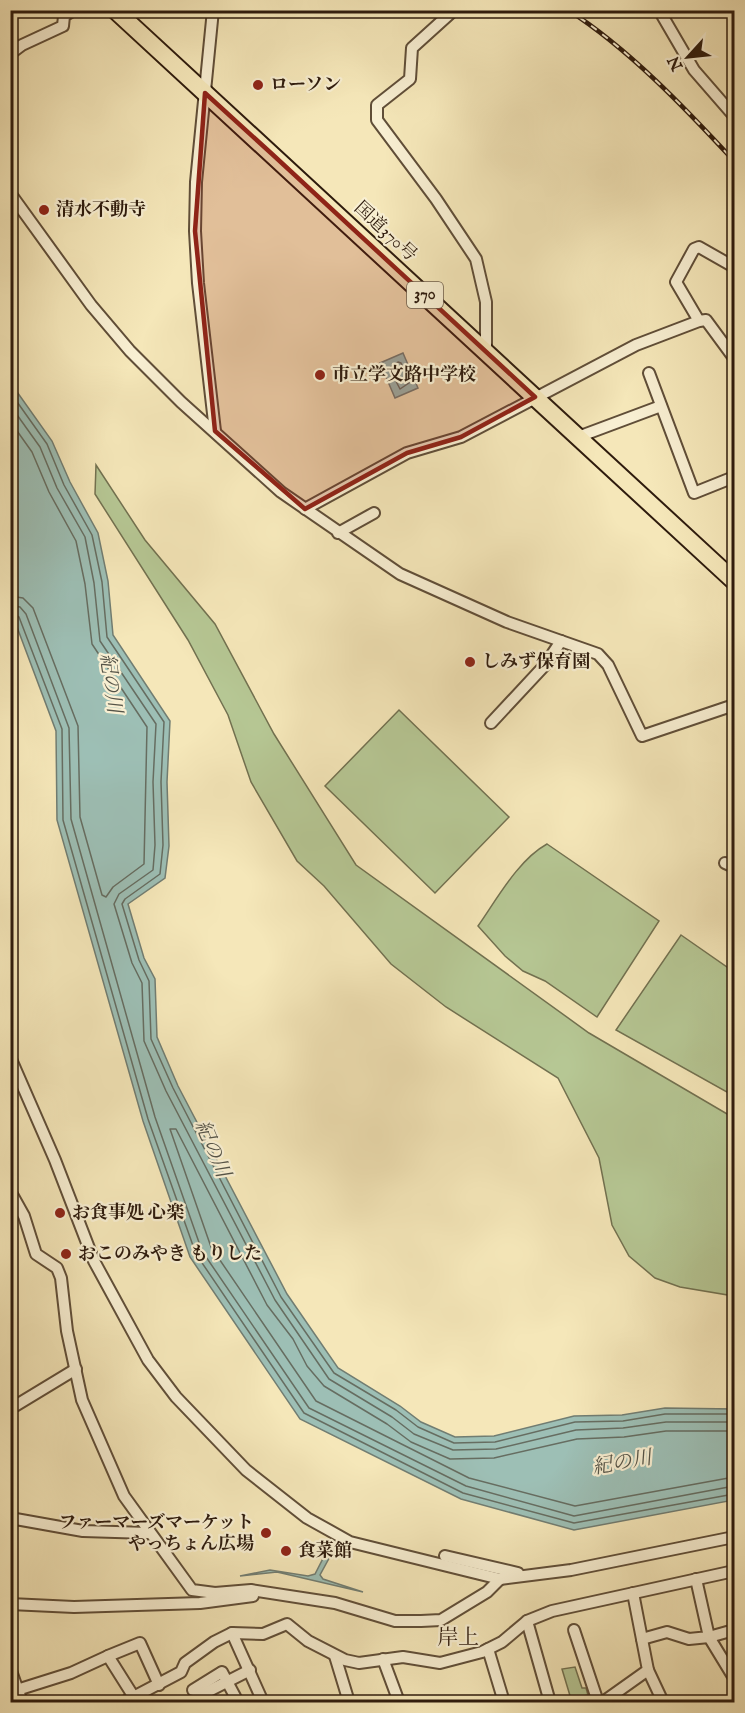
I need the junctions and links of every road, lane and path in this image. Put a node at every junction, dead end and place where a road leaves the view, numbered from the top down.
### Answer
1 (74, 10) edge
2 (115, 10) edge
3 (213, 10) edge
4 (454, 10) edge
5 (658, 10) edge
6 (10, 54) edge
7 (205, 93) junction
8 (735, 116) edge
9 (10, 193) edge
10 (735, 267) edge
11 (699, 321) junction
12 (486, 352) junction
13 (735, 357) edge
14 (649, 373) dead end
15 (535, 397) junction
16 (661, 406) junction
17 (215, 431) junction
18 (578, 437) junction
19 (735, 477) edge
20 (305, 510) junction
21 (374, 513) dead end
22 (338, 533) junction
23 (735, 581) edge
24 (561, 641) junction
25 (735, 705) edge
26 (491, 723) dead end
27 (10, 1057) edge
28 (10, 1191) edge
29 (76, 1369) junction
30 (10, 1409) edge
31 (10, 1518) edge
32 (148, 1533) junction
33 (735, 1537) edge
34 (444, 1556) dead end
35 (735, 1571) edge
36 (533, 1576) junction
37 (500, 1579) junction
38 (696, 1579) junction
39 (633, 1593) junction
40 (268, 1594) junction
41 (10, 1604) edge
42 (527, 1621) junction
43 (574, 1630) dead end
44 (735, 1630) edge
45 (232, 1633) junction
46 (709, 1637) junction
47 (642, 1639) junction
48 (488, 1649) junction
49 (108, 1656) junction
50 (335, 1656) junction
51 (383, 1659) junction
52 (10, 1668) edge
53 (250, 1670) junction
54 (648, 1670) junction
55 (181, 1672) junction
56 (733, 1672) edge
57 (227, 1681) junction
58 (159, 1684) junction
59 (17, 1690) junction
60 (197, 1696) edge
61 (132, 1701) edge
62 (22, 1702) edge
63 (238, 1702) edge
64 (263, 1702) edge
65 (349, 1702) edge
66 (399, 1702) edge
67 (504, 1702) edge
68 (550, 1702) edge
69 (598, 1702) edge
70 (603, 1702) edge
71 (663, 1702) edge

1 - 6 street
2 - 7 highway, 国道370号 / 370
3 - 7 street
4 - 12 street
5 - 8 street
7 - 12 highway, 国道370号 / 370
7 - 17 street
9 - 17 street
10 - 11 street
11 - 13 street
11 - 15 street
12 - 15 highway, 国道370号 / 370
14 - 16 street
15 - 18 highway, 国道370号 / 370
15 - 20 street
16 - 18 street
16 - 19 street
17 - 20 street
18 - 23 highway, 国道370号 / 370
20 - 22 street
21 - 22 street
22 - 24 street
24 - 25 street
24 - 26 street
27 - 37 street
28 - 29 street
29 - 30 street
29 - 32 street
31 - 32 street
32 - 40 street
33 - 36 street
34 - 36 street
35 - 38 street
36 - 37 street
37 - 40 street
38 - 39 street
38 - 46 street
39 - 42 street
39 - 47 street
40 - 41 street
42 - 48 street
42 - 68 street
43 - 69 street
44 - 46 street
45 - 50 street
45 - 53 street
45 - 55 street
46 - 47 street
46 - 56 street
47 - 54 street
48 - 51 street
48 - 67 street
49 - 58 street
49 - 59 street
49 - 61 street
50 - 51 street
50 - 65 street
51 - 66 street
52 - 59 street
53 - 57 street
53 - 64 street
54 - 70 street
54 - 71 street
55 - 58 street
55 - 60 street
57 - 60 street
57 - 63 street
58 - 61 street
59 - 62 street

